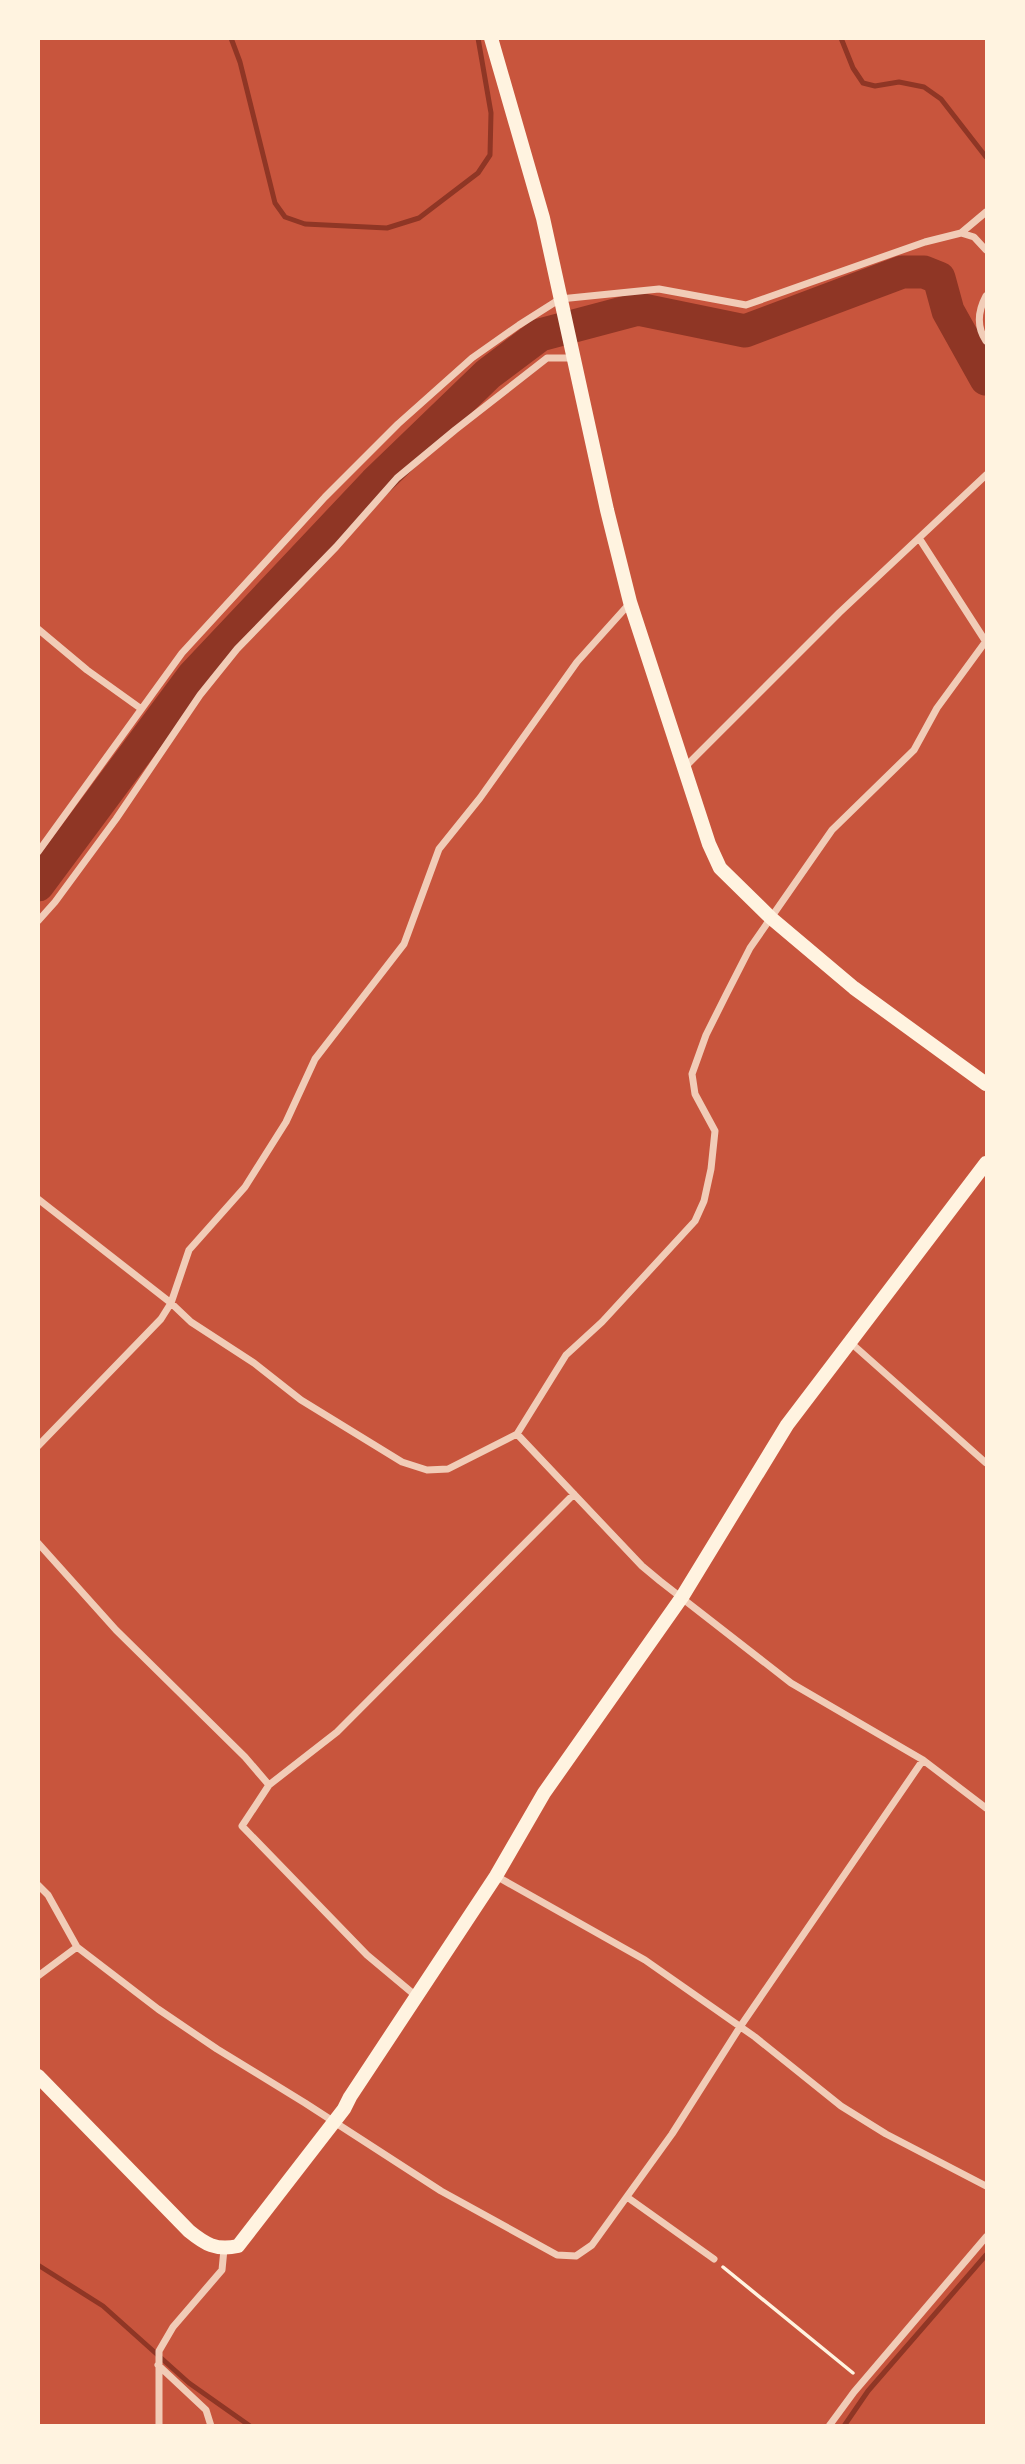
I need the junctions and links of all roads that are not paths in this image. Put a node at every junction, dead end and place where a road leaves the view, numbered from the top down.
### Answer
1 (491, 38) edge
2 (986, 212) edge
3 (961, 233) junction
4 (986, 250) edge
5 (986, 296) edge
6 (562, 305) junction
7 (986, 341) edge
8 (573, 353) junction
9 (986, 475) edge
10 (919, 538) junction
11 (630, 602) junction
12 (38, 629) edge
13 (986, 641) edge
14 (140, 708) junction
15 (685, 767) junction
16 (38, 852) edge
17 (771, 919) junction
18 (38, 921) edge
19 (986, 1084) edge
20 (986, 1163) edge
21 (38, 1199) edge
22 (171, 1303) junction
23 (851, 1343) junction
24 (517, 1434) junction
25 (38, 1446) edge
26 (986, 1462) edge
27 (574, 1494) junction
28 (38, 1543) edge
29 (682, 1597) junction
30 (923, 1760) junction
31 (269, 1785) junction
32 (986, 1808) edge
33 (496, 1876) junction
34 (38, 1885) edge
35 (77, 1947) junction
36 (38, 1976) edge
37 (417, 1996) junction
38 (740, 2026) junction
39 (38, 2076) edge
40 (334, 2123) junction
41 (986, 2186) edge
42 (627, 2197) junction
43 (986, 2237) edge
44 (225, 2249) junction
45 (714, 2259) road end
46 (157, 2363) junction
47 (159, 2426) edge
48 (211, 2426) edge
49 (830, 2426) edge

1 - 6 main road
2 - 3 street
3 - 4 street
3 - 6 street
5 - 7 street
6 - 8 main road
6 - 14 street
8 - 11 main road
8 - 18 street
9 - 10 street
10 - 13 street
10 - 15 street
11 - 15 main road
11 - 22 street
12 - 14 street
13 - 17 street
14 - 16 street
15 - 17 main road
17 - 19 main road
17 - 24 street
20 - 23 main road
21 - 22 street
22 - 24 street
22 - 25 street
23 - 26 street
23 - 29 main road
24 - 27 street
27 - 29 street
27 - 31 street
28 - 31 street
29 - 30 street
29 - 33 main road
30 - 32 street
30 - 38 street
31 - 37 street
33 - 37 main road
33 - 38 street
34 - 35 street
35 - 36 street
35 - 40 street
37 - 40 main road
38 - 41 street
38 - 42 street
39 - 44 main road
40 - 42 street
40 - 44 main road
42 - 45 street
43 - 49 street
44 - 46 street
46 - 47 street
46 - 48 street

